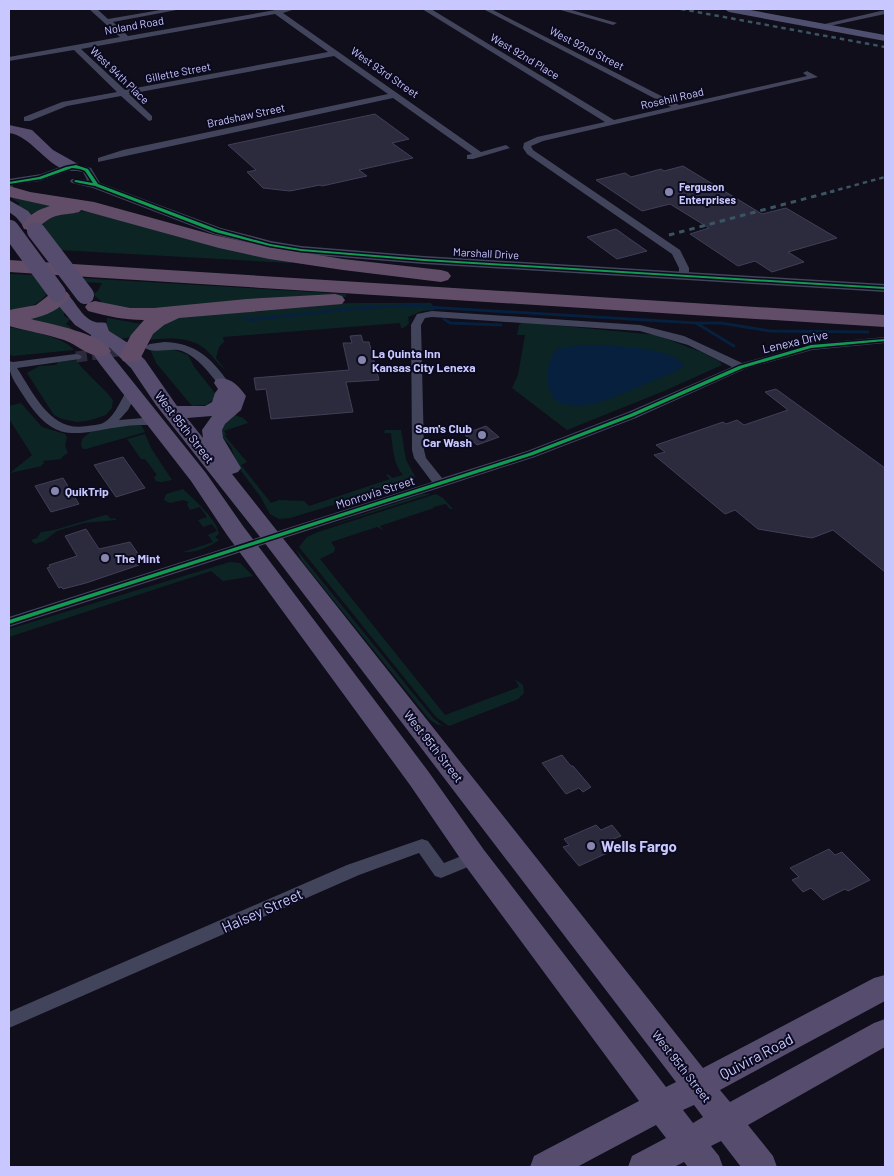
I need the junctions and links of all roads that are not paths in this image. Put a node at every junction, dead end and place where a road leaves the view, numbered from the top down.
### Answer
1 (93, 9) edge
2 (178, 9) edge
3 (292, 9) edge
4 (426, 9) edge
5 (486, 9) edge
6 (561, 9) edge
7 (736, 9) edge
8 (870, 9) edge
9 (277, 12) junction
10 (883, 13) edge
11 (107, 21) junction
12 (613, 23) dead end
13 (820, 26) junction
14 (126, 38) junction
15 (885, 38) edge
16 (75, 47) junction
17 (335, 53) junction
18 (10, 57) edge
19 (807, 74) dead end
20 (124, 94) junction
21 (396, 95) junction
22 (679, 108) junction
23 (149, 118) dead end
24 (27, 119) dead end
25 (613, 123) junction
26 (9, 129) edge
27 (506, 148) dead end
28 (49, 153) junction
29 (478, 154) junction
30 (469, 158) dead end
31 (101, 160) dead end
32 (75, 174) junction
33 (54, 176) junction
34 (96, 185) junction
35 (11, 186) edge
36 (9, 205) edge
37 (96, 207) junction
38 (33, 228) junction
39 (9, 229) edge
40 (9, 254) edge
41 (9, 266) edge
42 (684, 274) junction
43 (506, 284) junction
44 (885, 288) edge
45 (59, 294) junction
46 (468, 294) junction
47 (90, 301) junction
48 (885, 308) edge
49 (179, 312) junction
50 (421, 316) joint
51 (9, 318) edge
52 (885, 321) edge
53 (885, 340) edge
54 (100, 342) junction
55 (150, 347) dead end
56 (131, 356) junction
57 (76, 357) tunnel mouth
58 (9, 365) edge
59 (741, 367) junction
60 (223, 383) junction
61 (132, 390) junction
62 (164, 416) junction
63 (108, 425) junction
64 (439, 483) junction
65 (248, 507) junction
66 (272, 537) junction
67 (246, 545) junction
68 (9, 622) edge
69 (390, 740) junction
70 (435, 748) junction
71 (419, 778) junction
72 (474, 857) junction
73 (884, 991) edge
74 (9, 1020) edge
75 (885, 1032) edge
76 (699, 1087) junction
77 (661, 1107) junction
78 (726, 1122) junction
79 (698, 1155) edge
80 (546, 1167) edge
81 (644, 1167) edge
82 (761, 1167) edge

1 - 11 street
2 - 11 street
3 - 9 street, Noland Road
4 - 25 street, West 92nd Place
5 - 22 street, West 92nd Street
6 - 12 street
7 - 13 main road
8 - 10 street
9 - 14 street, Noland Road
9 - 17 street, West 93rd Street
10 - 13 street
11 - 14 street
13 - 15 main road
14 - 16 street, Noland Road
16 - 18 street, Noland Road
16 - 20 street, West 94th Place
17 - 20 street, Gillette Street
17 - 21 street, West 93rd Street
19 - 22 street, Rosehill Road
20 - 23 street, West 94th Place
20 - 24 street, Gillette Street
21 - 29 street, West 93rd Street
21 - 31 street, Bradshaw Street
22 - 25 street, Rosehill Road
25 - 42 street, Rosehill Road
26 - 28 main road
27 - 29 street
28 - 32 main road
28 - 33 main road
29 - 30 street
32 - 33 street, Marshall Drive
32 - 34 street, Marshall Drive
32 - 34 street
33 - 35 street
34 - 42 street, Marshall Drive
35 - 37 highway
36 - 38 main road, West 95th Street
37 - 38 highway
37 - 43 highway
38 - 47 main road, West 95th Street, bridge
39 - 45 main road, West 95th Street, bridge
40 - 43 highway
41 - 46 highway
42 - 44 street, Marshall Drive
43 - 48 highway
45 - 51 highway
45 - 54 main road, West 95th Street
46 - 49 highway
46 - 52 highway
47 - 49 highway
47 - 54 main road, West 95th Street
49 - 56 highway
50 - 59 street
50 - 64 street
51 - 54 highway
53 - 59 street, Lenexa Drive
54 - 56 main road, West 95th Street
54 - 61 main road, West 95th Street
55 - 60 street
56 - 62 main road, West 95th Street
57 - 58 street
58 - 63 street
59 - 64 street, Monrovia Street
60 - 62 main road
60 - 65 main road
61 - 62 main road, West 95th Street
61 - 63 street
62 - 63 street
62 - 65 main road, West 95th Street
62 - 67 main road, West 95th Street
64 - 66 street, Monrovia Street
65 - 66 main road, West 95th Street
66 - 67 street, Monrovia Street
66 - 70 main road, West 95th Street
67 - 68 street, Monrovia Street
67 - 69 main road, West 95th Street
69 - 70 main road
69 - 71 main road, West 95th Street
70 - 71 main road
70 - 76 main road, West 95th Street
71 - 72 main road, West 95th Street
72 - 74 street, Halsey Street
72 - 77 main road, West 95th Street
73 - 76 main road, Quivira Road
75 - 78 main road
76 - 77 main road, Quivira Road
76 - 78 main road, West 95th Street
77 - 79 main road, West 95th Street
77 - 80 main road, Quivira Road
78 - 79 main road
78 - 82 main road, West 95th Street
79 - 81 main road

